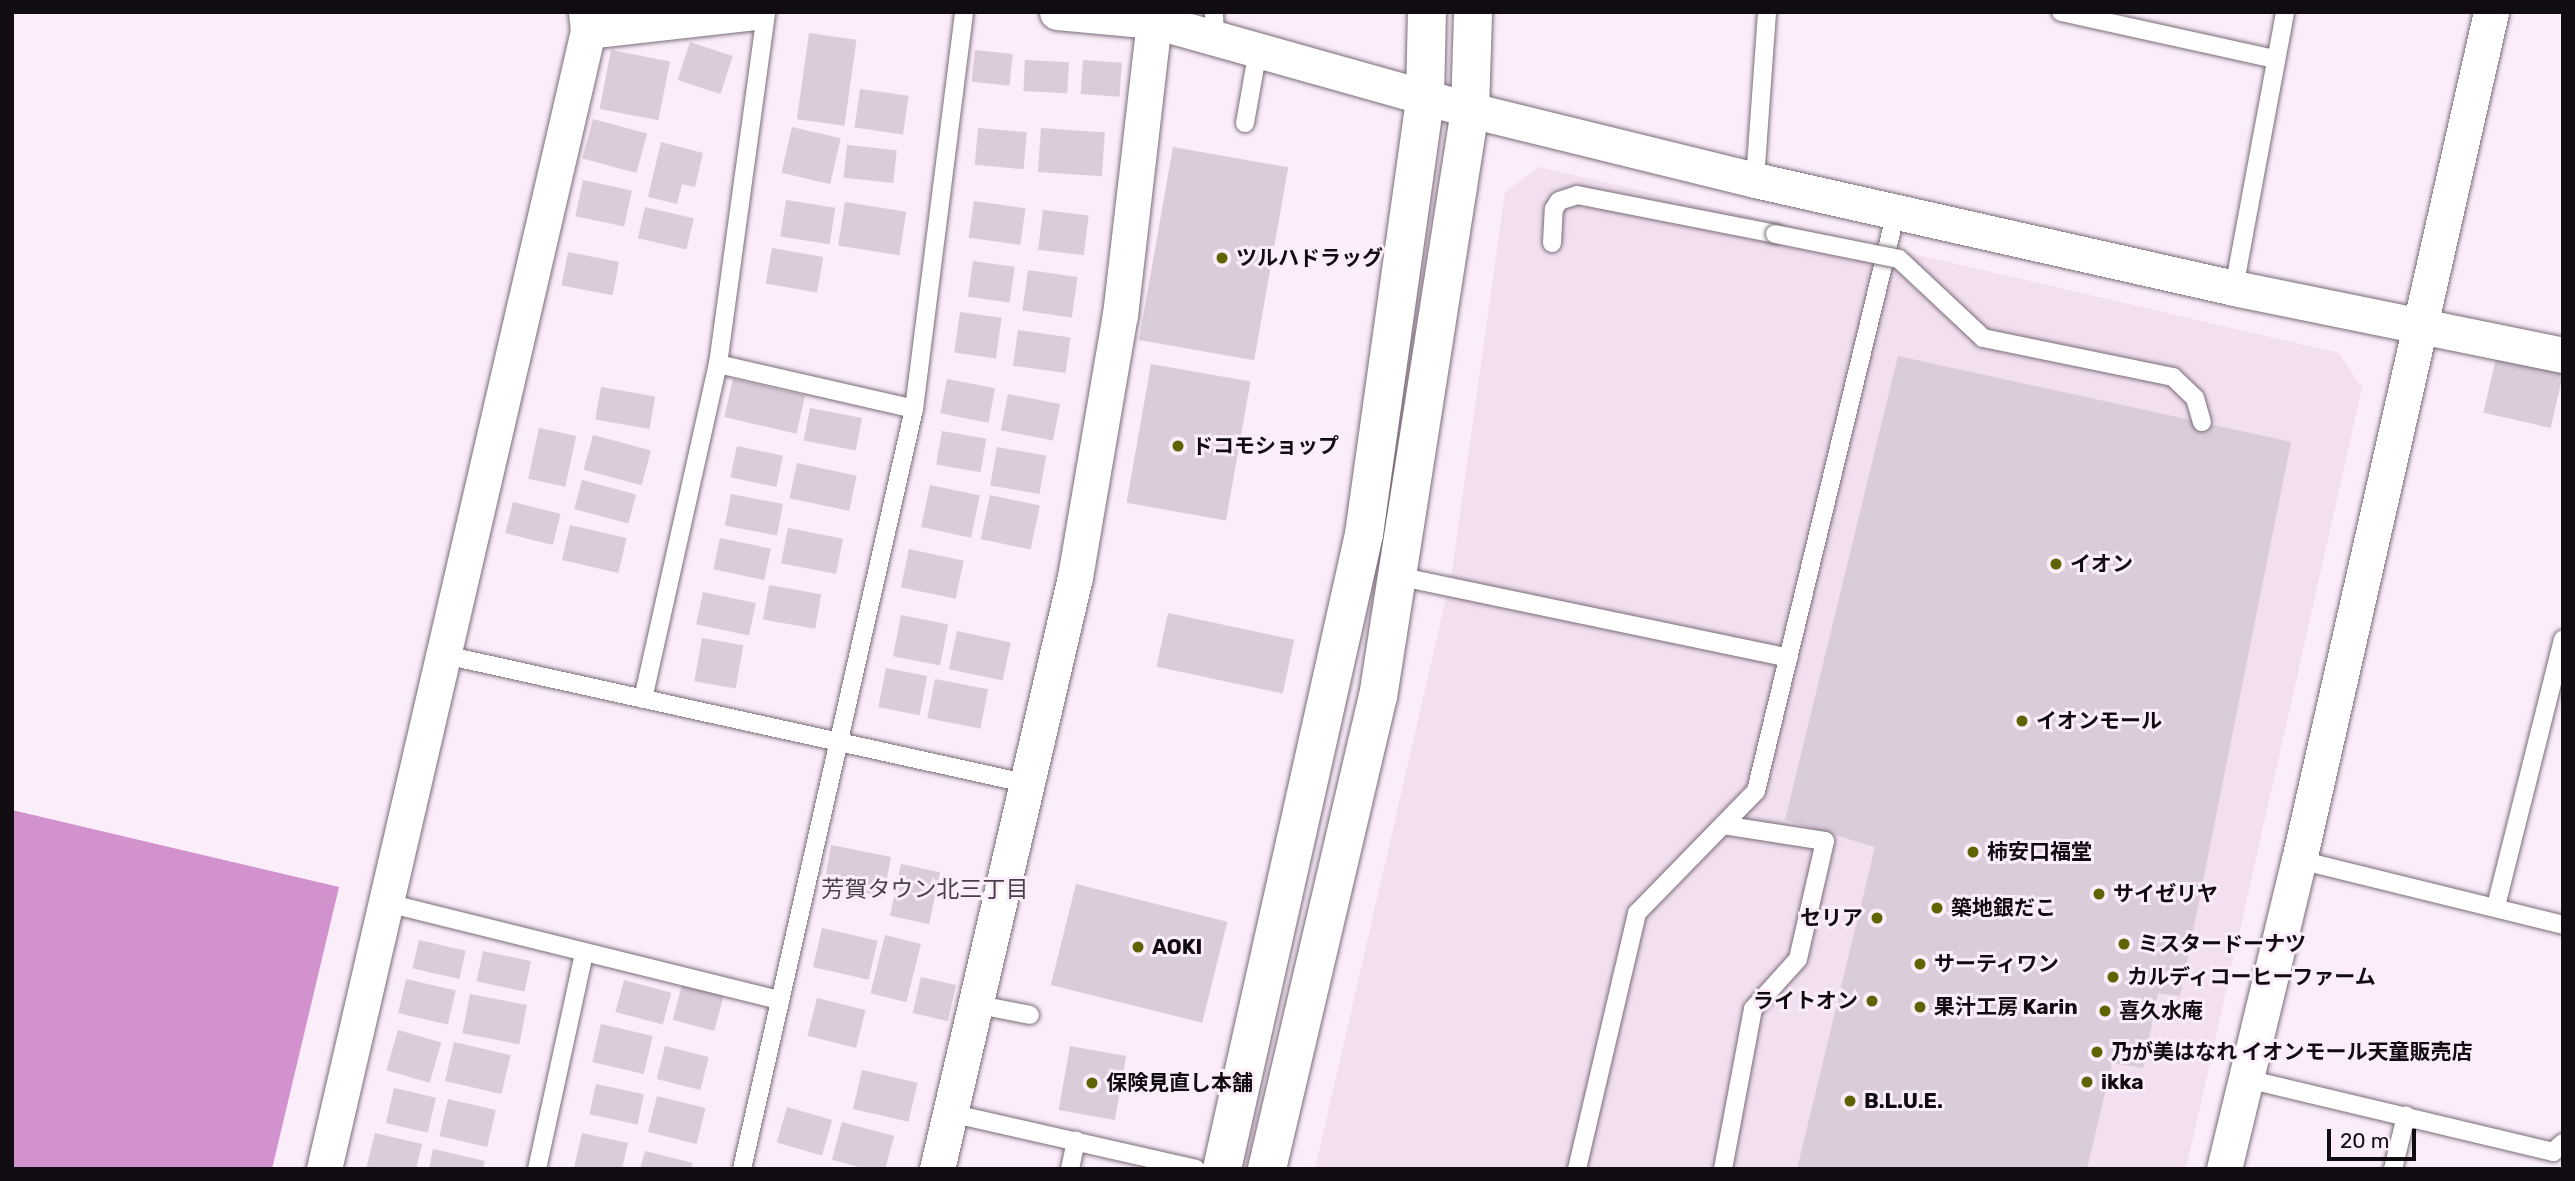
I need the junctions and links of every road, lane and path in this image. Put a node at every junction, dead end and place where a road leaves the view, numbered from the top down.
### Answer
1 (755, 12) edge
2 (766, 12) edge
3 (964, 12) edge
4 (1056, 12) edge
5 (1427, 12) edge
6 (1473, 12) edge
7 (1767, 12) edge
8 (2061, 12) edge
9 (2285, 12) edge
10 (2491, 12) edge
11 (1154, 21) junction
12 (587, 22) edge
13 (1214, 25) edge
14 (1258, 50) junction
15 (2275, 59) junction
16 (1425, 97) junction
17 (1470, 110) junction
18 (1245, 123) dead end
19 (1755, 180) junction
20 (1896, 212) junction
21 (1552, 243) dead end
22 (2234, 288) junction
23 (2418, 325) junction
24 (2563, 355) edge
25 (718, 364) junction
26 (914, 409) junction
27 (2202, 422) dead end
28 (1397, 576) junction
29 (2563, 639) edge
30 (445, 655) junction
31 (1788, 658) junction
32 (643, 699) junction
33 (838, 745) junction
34 (1025, 783) junction
35 (1723, 825) junction
36 (2299, 860) junction
37 (387, 902) junction
38 (2496, 906) junction
39 (2563, 925) edge
40 (584, 954) junction
41 (780, 1000) junction
42 (974, 1004) junction
43 (1030, 1015) dead end
44 (2247, 1079) junction
45 (950, 1113) junction
46 (2406, 1116) junction
47 (1076, 1141) junction
48 (2563, 1143) edge
49 (324, 1169) edge
50 (537, 1169) edge
51 (742, 1169) edge
52 (937, 1169) edge
53 (1070, 1169) edge
54 (1196, 1169) edge
55 (1222, 1169) edge
56 (1267, 1169) edge
57 (1577, 1169) edge
58 (1723, 1169) edge
59 (2224, 1169) edge
60 (2393, 1169) edge

1 - 12 street
2 - 25 lane
3 - 26 lane
4 - 11 street
5 - 16 street
6 - 17 street
7 - 19 lane
8 - 15 lane
9 - 15 lane
10 - 23 street
11 - 13 street
11 - 34 street
12 - 30 street
13 - 14 street
14 - 16 street
14 - 18 lane
15 - 22 lane
16 - 17 street
16 - 55 street
17 - 19 street
17 - 28 street
19 - 20 street
20 - 22 street
20 - 31 lane
21 - 27 lane, bridge
22 - 23 street
23 - 24 street
23 - 36 street
25 - 26 lane
25 - 32 lane
26 - 33 lane
28 - 31 lane
28 - 56 street
29 - 38 lane
30 - 32 lane
30 - 37 street
31 - 35 lane
32 - 33 lane
33 - 34 lane
33 - 41 lane
34 - 42 street
35 - 57 lane
35 - 58 lane
36 - 38 lane
36 - 44 street
37 - 40 lane
37 - 49 street
38 - 39 lane
40 - 41 lane
40 - 50 lane
41 - 51 lane
42 - 43 lane
42 - 45 street
44 - 46 lane
44 - 59 street
45 - 47 lane
45 - 52 street
46 - 48 lane
46 - 60 lane
47 - 53 lane
47 - 54 lane

